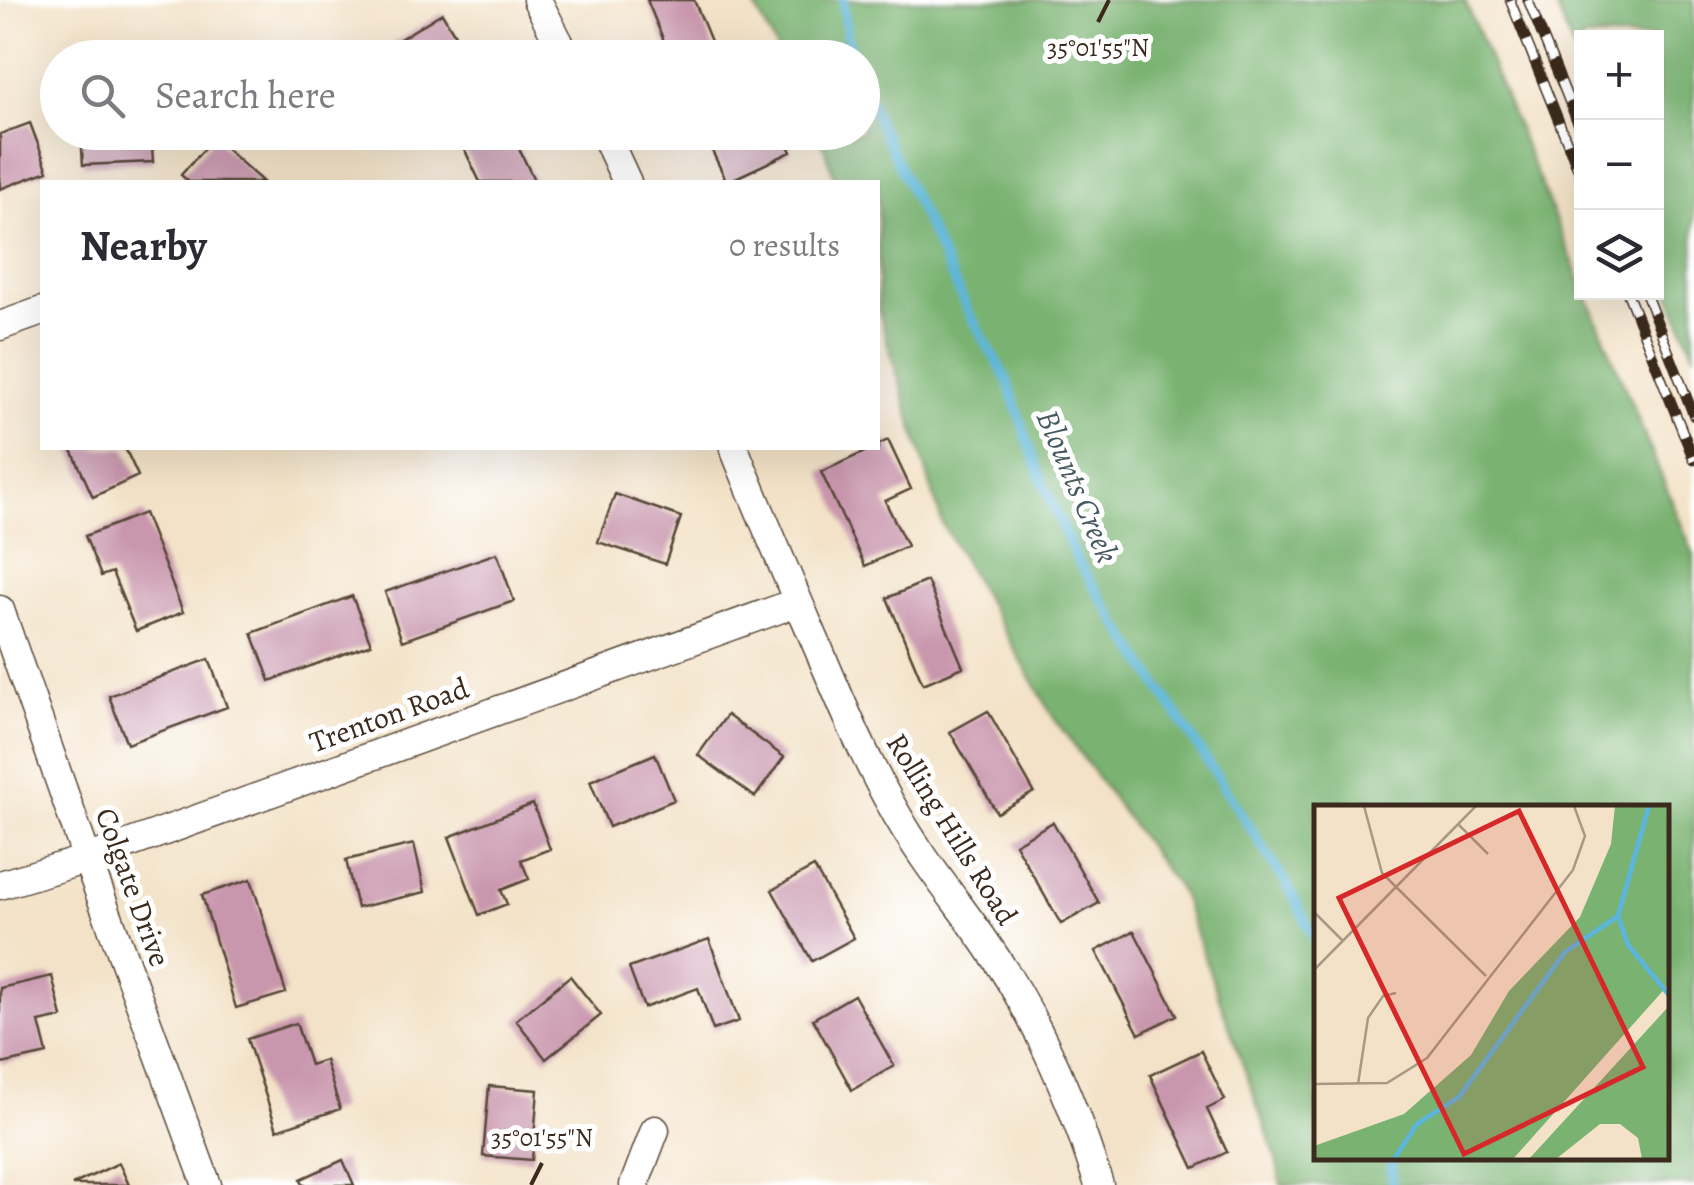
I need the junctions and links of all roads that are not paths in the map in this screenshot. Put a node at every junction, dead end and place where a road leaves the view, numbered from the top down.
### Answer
1 (537, 0) edge
2 (558, 40) edge
3 (612, 150) edge
4 (625, 180) edge
5 (40, 312) edge
6 (0, 326) edge
7 (735, 450) edge
8 (798, 602) junction
9 (0, 610) edge
10 (87, 859) junction
11 (0, 885) edge
12 (655, 1130) dead end
13 (207, 1185) edge
14 (634, 1185) edge
15 (1099, 1185) edge

1 - 2 street
3 - 4 street
5 - 6 street
7 - 8 street, Rolling Hills Road
8 - 10 street, Trenton Road
8 - 15 street, Rolling Hills Road
9 - 10 street, Colgate Drive
10 - 11 street, Trenton Road
10 - 13 street, Colgate Drive
12 - 14 street

